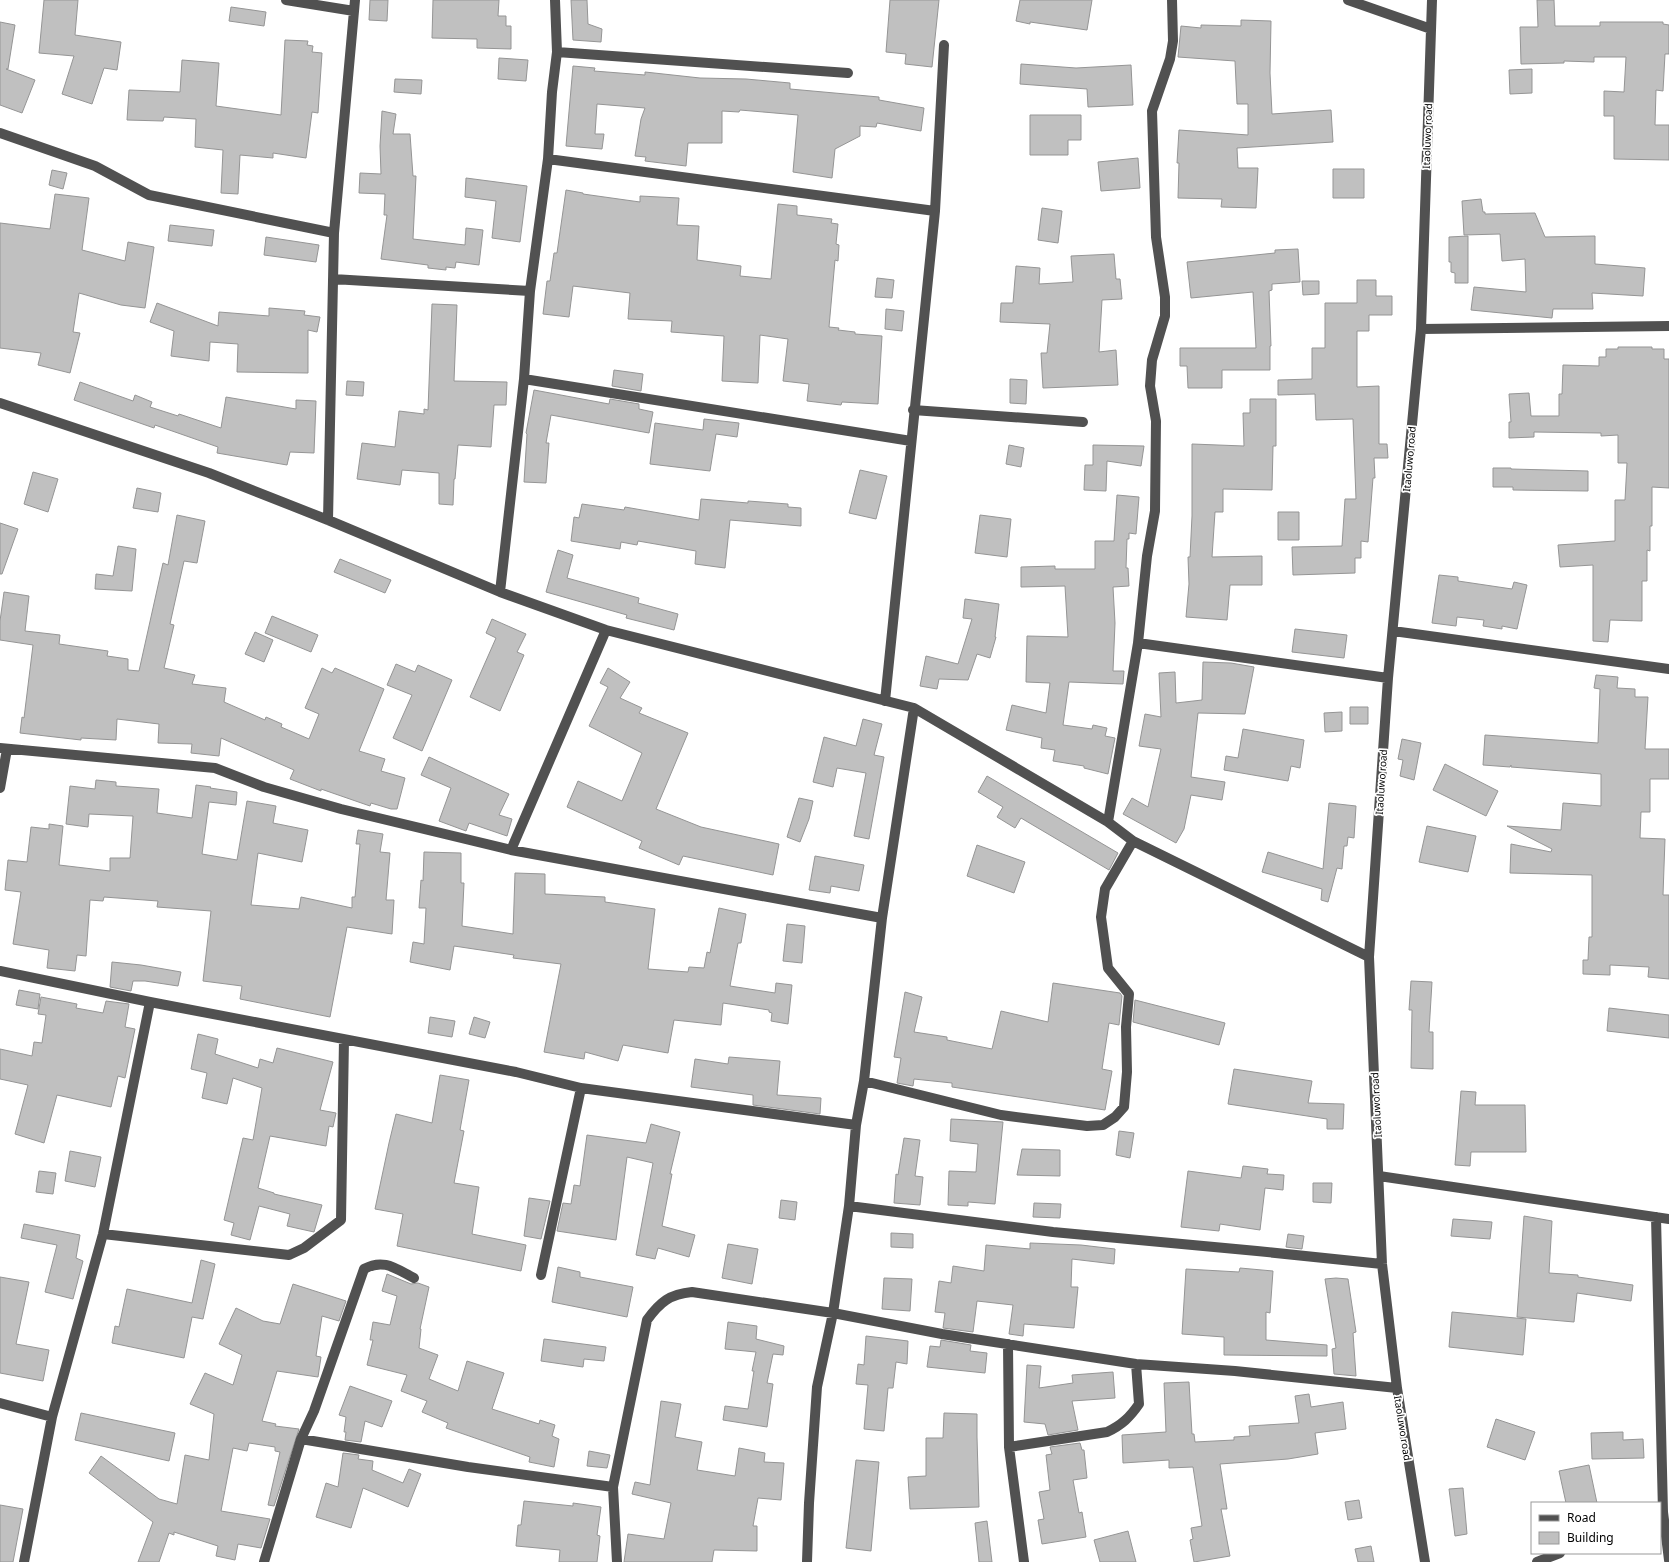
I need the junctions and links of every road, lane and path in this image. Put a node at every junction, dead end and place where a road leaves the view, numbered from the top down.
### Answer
1 (286, 0) edge
2 (355, 0) edge
3 (555, 0) edge
4 (1172, 0) edge
5 (1348, 0) edge
6 (1432, 0) edge
7 (354, 11) junction
8 (1431, 29) junction
9 (944, 44) dead end
10 (557, 52) junction
11 (848, 73) dead end
12 (0, 133) edge
13 (548, 159) junction
14 (934, 211) junction
15 (334, 233) junction
16 (333, 279) junction
17 (530, 291) junction
18 (1669, 326) edge
19 (1421, 329) junction
20 (524, 379) junction
21 (0, 403) edge
22 (914, 410) junction
23 (1083, 422) dead end
24 (911, 441) junction
25 (328, 520) junction
26 (500, 592) junction
27 (606, 630) junction
28 (1393, 631) junction
29 (1138, 643) junction
30 (1669, 669) edge
31 (1388, 678) junction
32 (885, 701) junction
33 (914, 708) junction
34 (4, 748) edge
35 (0, 788) edge
36 (1108, 822) junction
37 (1134, 841) junction
38 (511, 850) junction
39 (882, 918) junction
40 (1369, 957) junction
41 (0, 971) edge
42 (150, 1002) junction
43 (344, 1039) junction
44 (864, 1082) junction
45 (581, 1088) junction
46 (856, 1125) junction
47 (1379, 1176) junction
48 (849, 1206) junction
49 (1656, 1218) junction
50 (1669, 1218) edge
51 (103, 1234) junction
52 (1382, 1264) junction
53 (541, 1275) dead end
54 (414, 1278) dead end
55 (834, 1313) junction
56 (1008, 1344) junction
57 (1136, 1364) junction
58 (1397, 1388) junction
59 (0, 1403) edge
60 (52, 1417) junction
61 (300, 1439) junction
62 (1009, 1447) junction
63 (614, 1487) junction
64 (1661, 1502) edge
65 (1661, 1512) edge
66 (1558, 1554) edge
67 (1669, 1560) edge
68 (24, 1562) edge
69 (264, 1562) edge
70 (617, 1562) edge
71 (806, 1562) edge
72 (1024, 1562) edge
73 (1425, 1562) edge
74 (1538, 1562) edge

1 - 7 street
2 - 7 street
3 - 10 street
4 - 29 street
5 - 8 street
6 - 8 street, Itaoluwo road
7 - 15 street
8 - 19 street, Itaoluwo road
9 - 14 street
10 - 11 street
10 - 13 street
12 - 15 street
13 - 14 street
13 - 17 street
14 - 22 street
15 - 16 street
16 - 17 street
16 - 25 street
17 - 20 street
18 - 19 street
19 - 28 street, Itaoluwo road
20 - 24 street
20 - 26 street
21 - 25 street
22 - 23 street
22 - 24 street
24 - 32 street
25 - 26 street
26 - 27 street
27 - 32 street
27 - 38 street
28 - 30 street
28 - 31 street, Itaoluwo road
29 - 31 street
29 - 36 street
31 - 40 street, Itaoluwo road
32 - 33 street
33 - 36 street
33 - 39 street
34 - 35 street
34 - 38 street
36 - 37 street
37 - 40 street
37 - 44 street
38 - 39 street
39 - 44 street
40 - 47 street, Itaoluwo road
41 - 42 street
42 - 43 street
42 - 51 street
43 - 45 street
43 - 51 street
44 - 46 street
45 - 46 street
45 - 53 street
46 - 48 street
47 - 49 street
47 - 52 street, Itaoluwo road
48 - 52 street
48 - 55 street
49 - 50 street
49 - 64 street
51 - 60 street
52 - 58 street, Itaoluwo road
54 - 61 street
55 - 56 street
55 - 63 street
55 - 71 street
56 - 57 street
56 - 62 street
57 - 58 street
57 - 62 street
58 - 73 street, Itaoluwo road
59 - 60 street
60 - 68 street
61 - 63 street
61 - 69 street
62 - 72 street
63 - 70 street
65 - 67 street
66 - 74 street

